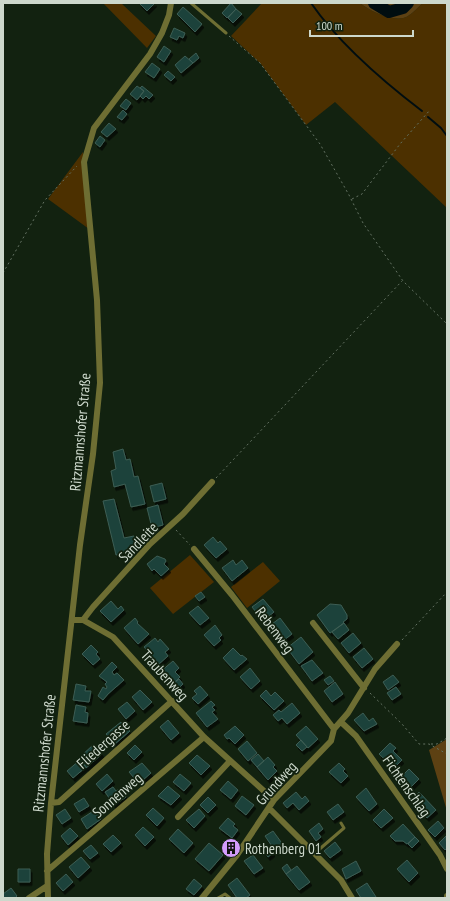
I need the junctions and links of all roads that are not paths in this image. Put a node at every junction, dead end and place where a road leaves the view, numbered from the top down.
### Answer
1 (171, 3) edge
2 (191, 3) edge
3 (226, 32) road end
4 (212, 482) road end
5 (194, 549) road end
6 (72, 620) junction
7 (83, 620) junction
8 (313, 623) dead end
9 (397, 644) road end
10 (364, 688) junction
11 (172, 701) junction
12 (341, 722) junction
13 (334, 729) junction
14 (204, 737) junction
15 (230, 761) junction
16 (274, 800) junction
17 (51, 802) junction
18 (269, 808) junction
19 (178, 817) dead end
20 (341, 823) dead end
21 (315, 854) junction
22 (447, 869) edge
23 (47, 871) junction
24 (47, 886) junction
25 (205, 897) edge
26 (29, 898) edge
27 (48, 898) edge
28 (218, 898) edge
29 (230, 898) edge
30 (352, 898) edge

1 - 6 street, Ritzmannshofer Straße
2 - 3 lane
4 - 7 street, Sandleite
5 - 13 street, Rebenweg
6 - 7 street, Traubenweg
6 - 17 street, Ritzmannshofer Straße
7 - 11 street, Traubenweg
8 - 10 street
9 - 10 street, Grundweg
10 - 12 street, Grundweg
11 - 14 street, Traubenweg
11 - 17 street, Fliedergasse
12 - 13 street, Grundweg
12 - 22 street, Fichtenschlag
13 - 16 street, Grundweg
14 - 15 street, Traubenweg
14 - 23 street, Sonnenweg
15 - 16 street, Traubenweg
15 - 19 street
16 - 18 street, Grundweg
17 - 23 street, Ritzmannshofer Straße
18 - 21 street
18 - 25 street, Grundweg
20 - 21 lane
21 - 30 street
23 - 24 street, Ritzmannshofer Straße
24 - 26 street
24 - 27 street, Ritzmannshofer Straße
28 - 29 lane

